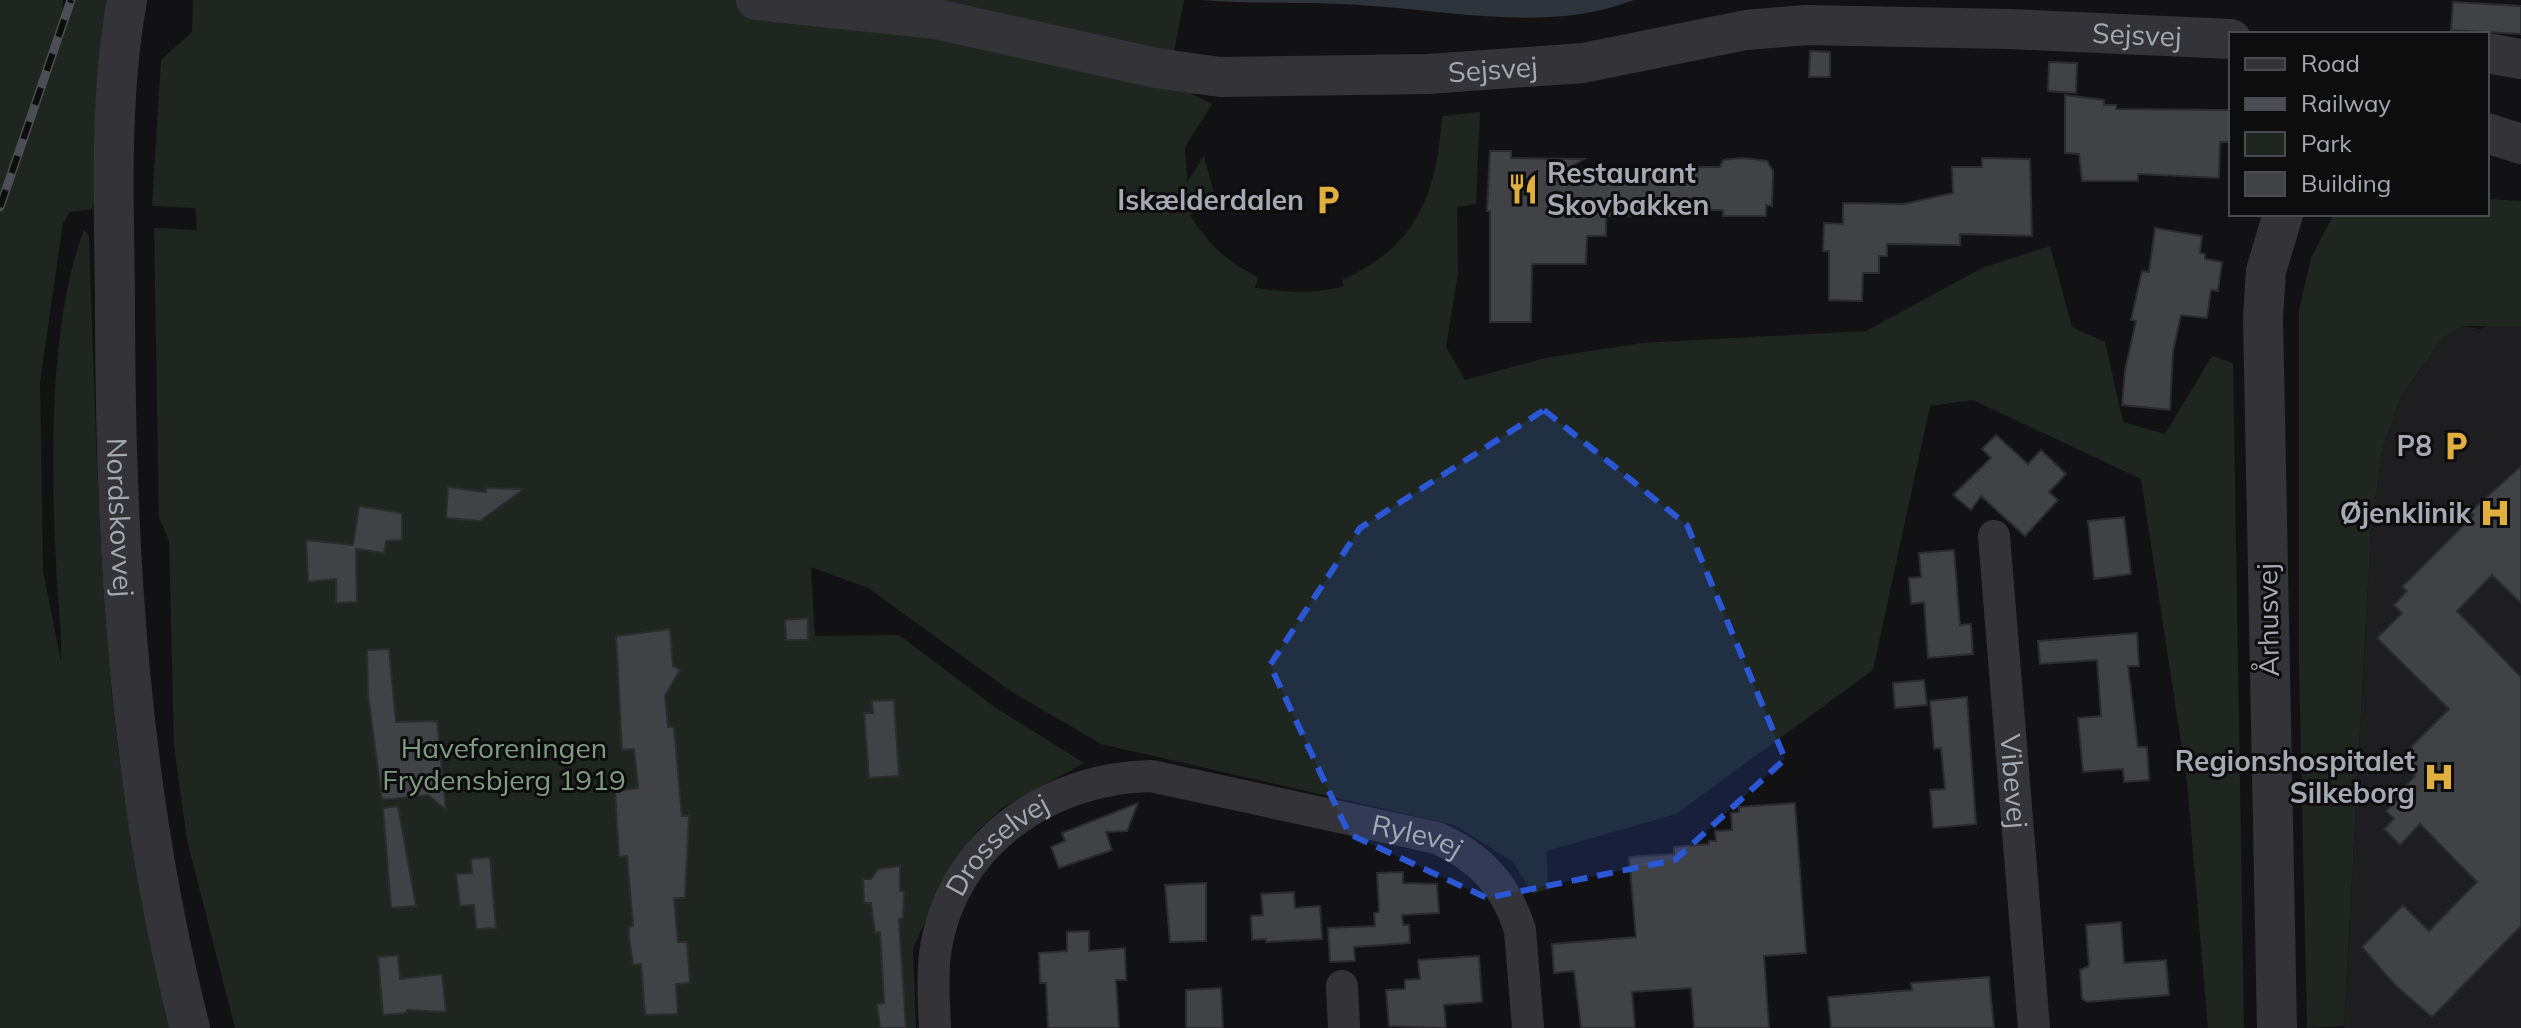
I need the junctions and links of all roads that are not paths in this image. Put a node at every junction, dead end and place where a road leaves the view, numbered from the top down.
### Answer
1 (127, 0) edge
2 (756, 0) edge
3 (2229, 39) edge
4 (2489, 53) edge
5 (2521, 59) edge
6 (2521, 116) edge
7 (2489, 122) edge
8 (2489, 134) edge
9 (2521, 144) edge
10 (2282, 216) edge
11 (1994, 536) dead end
12 (1178, 779) joint
13 (1342, 986) dead end
14 (190, 1028) edge
15 (935, 1028) edge
16 (1344, 1028) edge
17 (1528, 1028) edge
18 (2034, 1028) edge
19 (2277, 1028) edge

1 - 14 street, Nordskovvej
2 - 3 street, Sejsvej
4 - 5 street
6 - 7 street
8 - 9 street
10 - 19 street, Århusvej
11 - 18 street, Vibevej
12 - 15 street, Drosselvej
12 - 17 street, Rylevej
13 - 16 street

